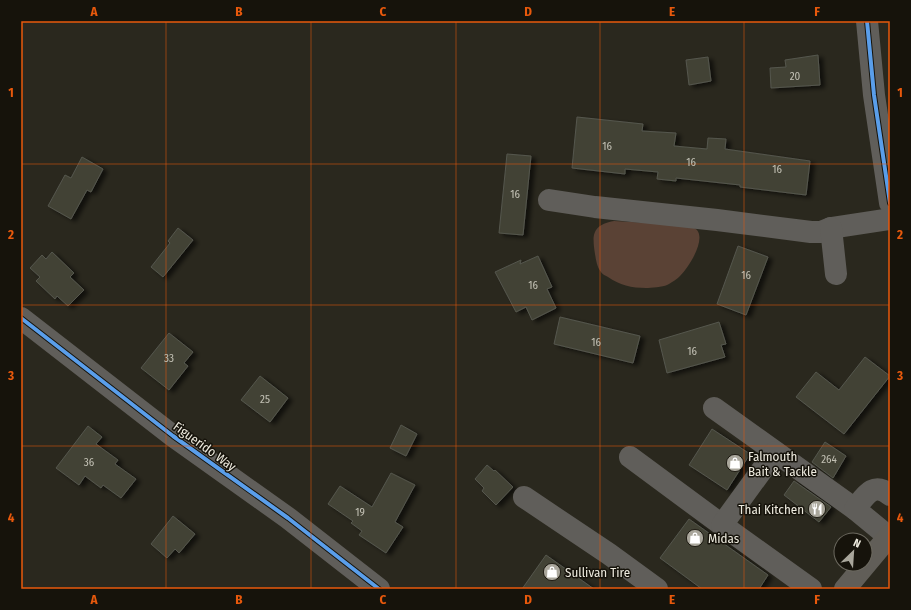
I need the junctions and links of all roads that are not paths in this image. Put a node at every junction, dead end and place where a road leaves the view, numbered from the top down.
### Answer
1 (867, 21) edge
2 (549, 200) dead end
3 (890, 203) edge
4 (890, 219) edge
5 (832, 228) junction
6 (836, 274) dead end
7 (21, 318) edge
8 (714, 408) dead end
9 (775, 452) junction
10 (630, 457) dead end
11 (890, 495) edge
12 (524, 497) dead end
13 (855, 509) junction
14 (722, 525) junction
15 (889, 536) edge
16 (379, 589) edge
17 (657, 589) edge
18 (812, 589) edge
19 (845, 589) edge

1 - 3 street
2 - 5 street
4 - 5 street
5 - 6 street
7 - 16 street, Figuerido Way
8 - 9 street
9 - 13 street
9 - 14 street
10 - 14 street
11 - 13 street
12 - 17 street
13 - 15 street
14 - 18 street
15 - 19 main road

